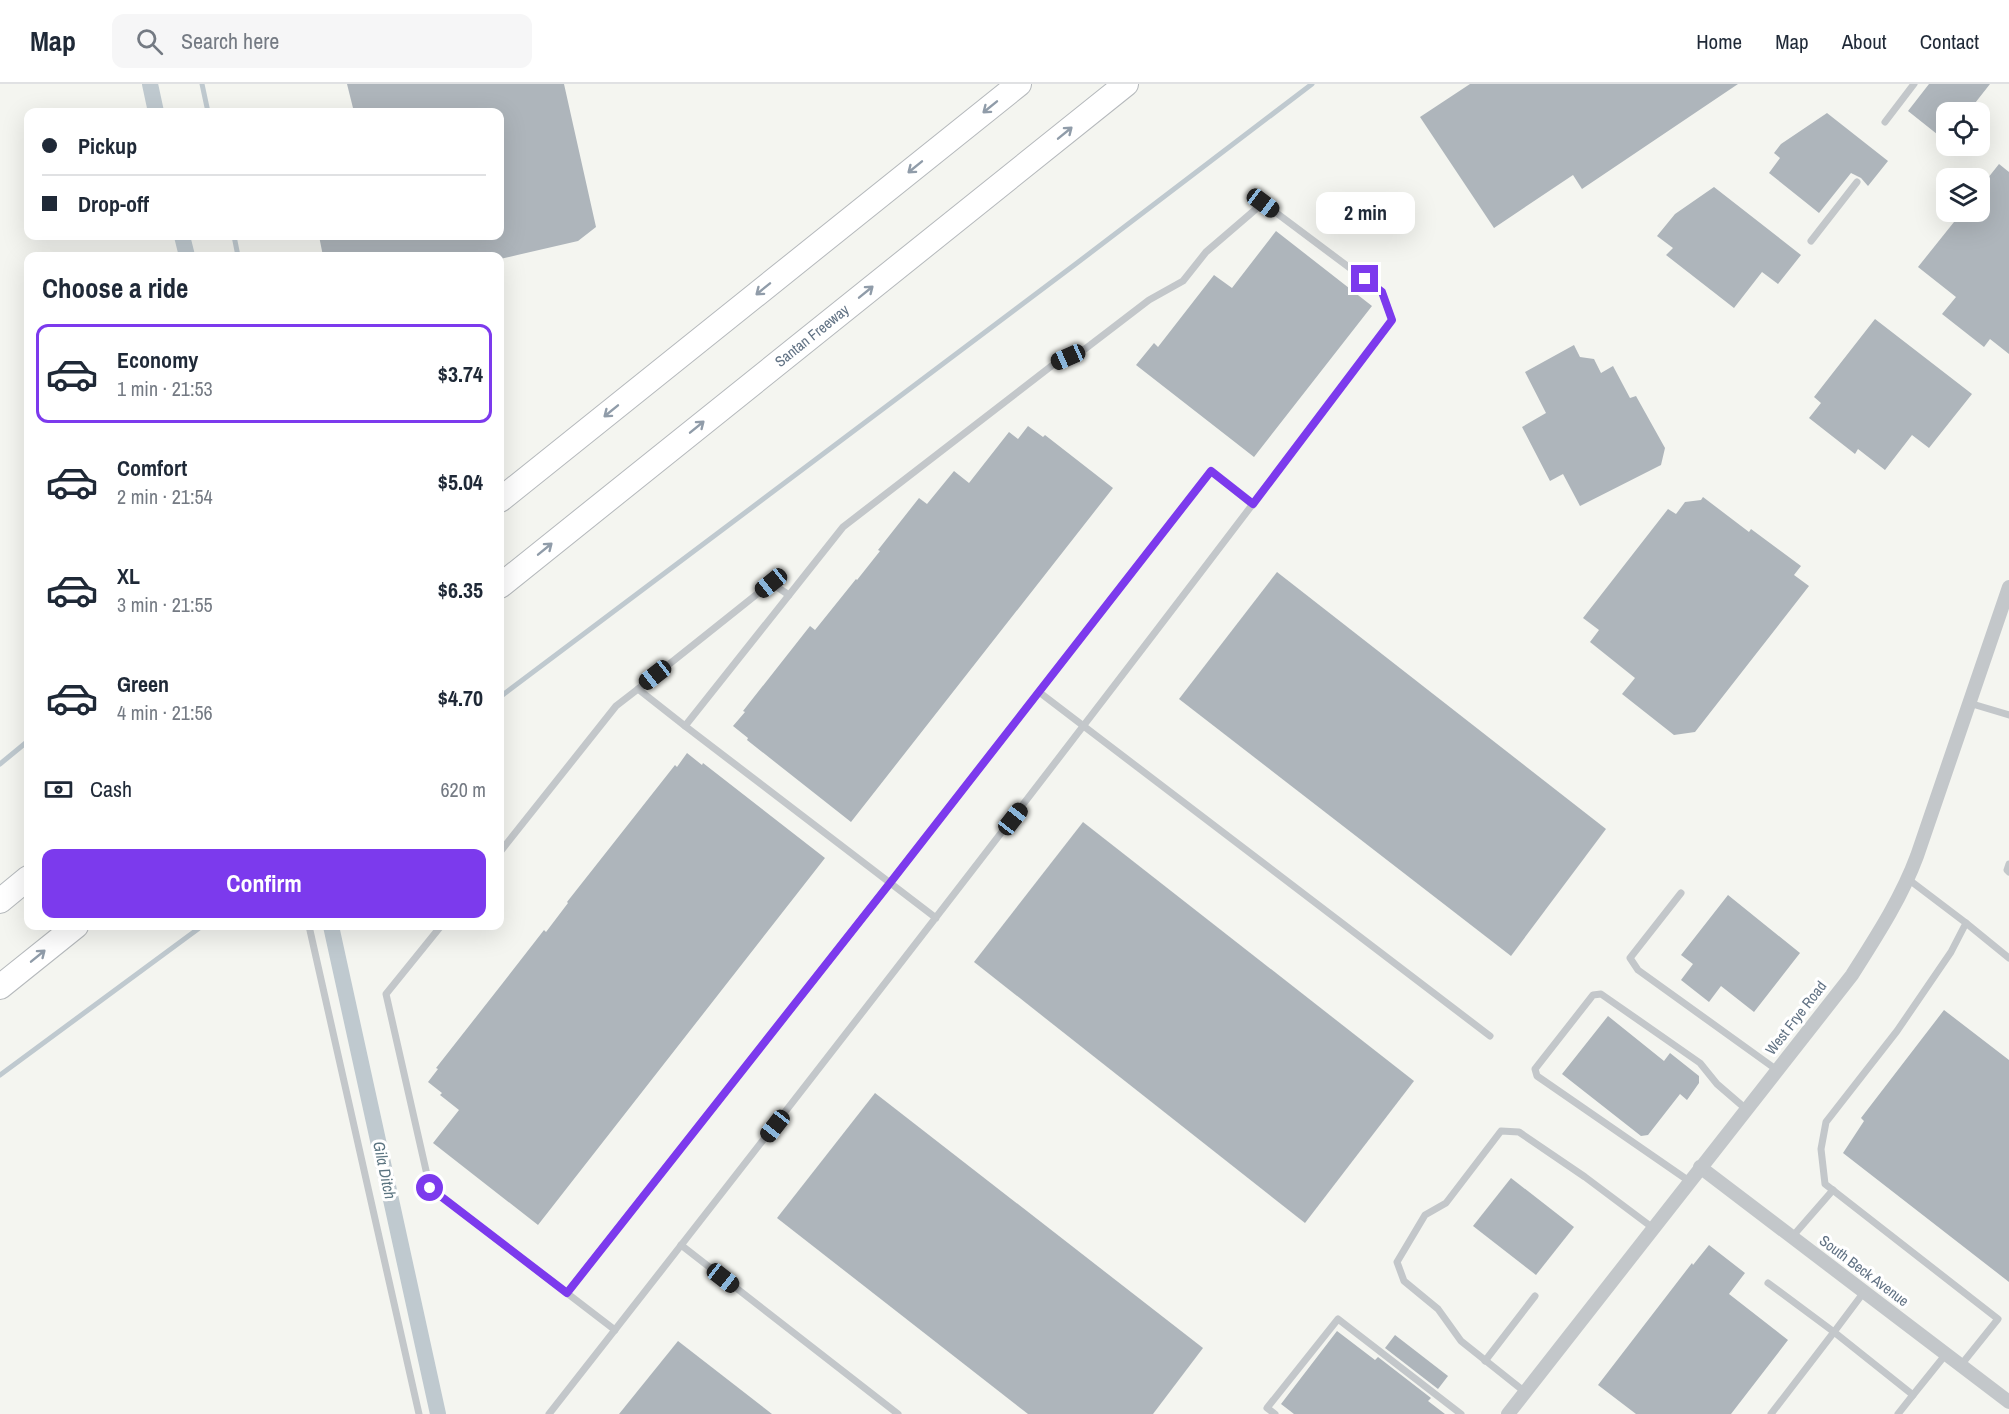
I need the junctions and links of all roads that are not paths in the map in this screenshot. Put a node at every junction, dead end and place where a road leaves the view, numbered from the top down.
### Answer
1 (1019, 84) edge
2 (1126, 84) edge
3 (1914, 84) edge
4 (1885, 122) dead end
5 (1857, 182) dead end
6 (1811, 241) dead end
7 (504, 497) edge
8 (1253, 504) junction
9 (504, 583) edge
10 (2009, 587) edge
11 (789, 595) junction
12 (638, 689) junction
13 (1040, 692) junction
14 (1969, 704) junction
15 (2009, 715) edge
16 (685, 726) junction
17 (1085, 727) junction
18 (504, 847) edge
19 (2009, 864) edge
20 (2009, 872) edge
21 (1908, 879) junction
22 (24, 881) edge
23 (890, 883) junction
24 (1681, 893) dead end
25 (0, 901) edge
26 (936, 918) junction
27 (1966, 923) junction
28 (71, 930) edge
29 (310, 930) edge
30 (438, 930) edge
31 (2009, 958) edge
32 (0, 987) edge
33 (1490, 1036) dead end
34 (1777, 1070) junction
35 (1746, 1109) junction
36 (1700, 1167) junction
37 (1689, 1181) junction
38 (1833, 1190) junction
39 (1653, 1228) junction
40 (1792, 1237) junction
41 (681, 1245) junction
42 (1768, 1283) dead end
43 (1864, 1292) junction
44 (567, 1293) junction
45 (1535, 1296) dead end
46 (615, 1330) junction
47 (1834, 1332) junction
48 (1946, 1354) junction
49 (1485, 1361) junction
50 (1961, 1365) junction
51 (1525, 1392) junction
52 (1914, 1395) junction
53 (2009, 1402) edge
54 (1264, 1411) edge
55 (419, 1414) edge
56 (549, 1414) edge
57 (898, 1414) edge
58 (1275, 1414) edge
59 (1461, 1414) edge
60 (1508, 1414) edge
61 (1771, 1414) edge
62 (1898, 1414) edge

1 -> 7 highway
9 -> 2 highway, Santan Freeway
3 - 4 lane
5 - 6 lane
8 - 11 lane
8 - 13 lane
8 - 17 lane
10 - 14 street, West Frye Road
11 - 12 lane
11 - 16 lane
12 - 16 lane
12 - 18 lane
13 - 17 lane
13 - 23 lane
14 - 15 lane
14 - 21 street, West Frye Road
16 - 23 lane
17 - 26 lane
17 - 33 lane
19 - 20 lane
21 - 27 lane
21 - 34 street, West Frye Road
22 - 25 highway
23 - 26 lane
23 - 44 lane
24 - 34 lane
26 - 41 lane
27 - 31 lane
27 - 38 lane
32 -> 28 highway
29 - 55 lane
30 - 44 lane
34 - 35 street, West Frye Road
35 - 36 street, West Frye Road
35 - 37 lane
36 - 37 street, West Frye Road
36 - 40 street, South Beck Avenue
37 - 39 street, West Frye Road
38 - 40 lane
38 - 50 lane
39 - 49 lane
39 - 51 street, West Frye Road
40 - 43 street, South Beck Avenue
41 - 46 lane
41 - 57 lane
42 - 47 lane
43 - 47 lane
43 - 48 street, South Beck Avenue
44 - 46 lane
45 - 49 lane
46 - 56 lane
47 - 52 lane
47 - 61 lane
48 - 50 street, South Beck Avenue
48 - 52 lane
49 - 51 lane
50 - 53 street, South Beck Avenue
51 - 60 street, West Frye Road
52 - 62 lane
54 - 58 lane
54 - 59 lane

